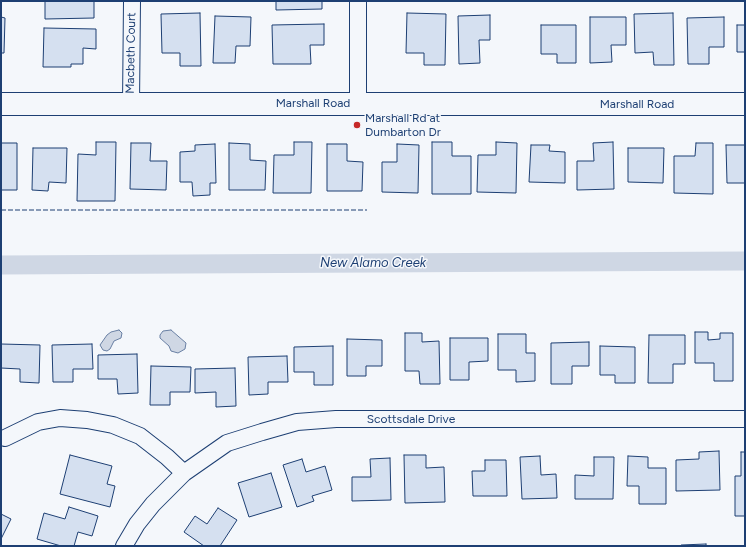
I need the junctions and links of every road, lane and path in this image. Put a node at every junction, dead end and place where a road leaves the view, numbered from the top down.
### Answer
1 (132, 1) edge
2 (358, 1) edge
3 (358, 103) junction
4 (1, 104) edge
5 (131, 104) junction
6 (745, 104) edge
7 (745, 419) edge
8 (5, 438) dead end
9 (184, 473) junction
10 (124, 546) edge

1 - 5 street, Macbeth Court
2 - 3 street
3 - 5 street, Marshall Road
3 - 6 street, Marshall Road
4 - 5 street, Marshall Road
7 - 9 street, Scottsdale Drive
8 - 9 street
9 - 10 street, Scottsdale Drive

